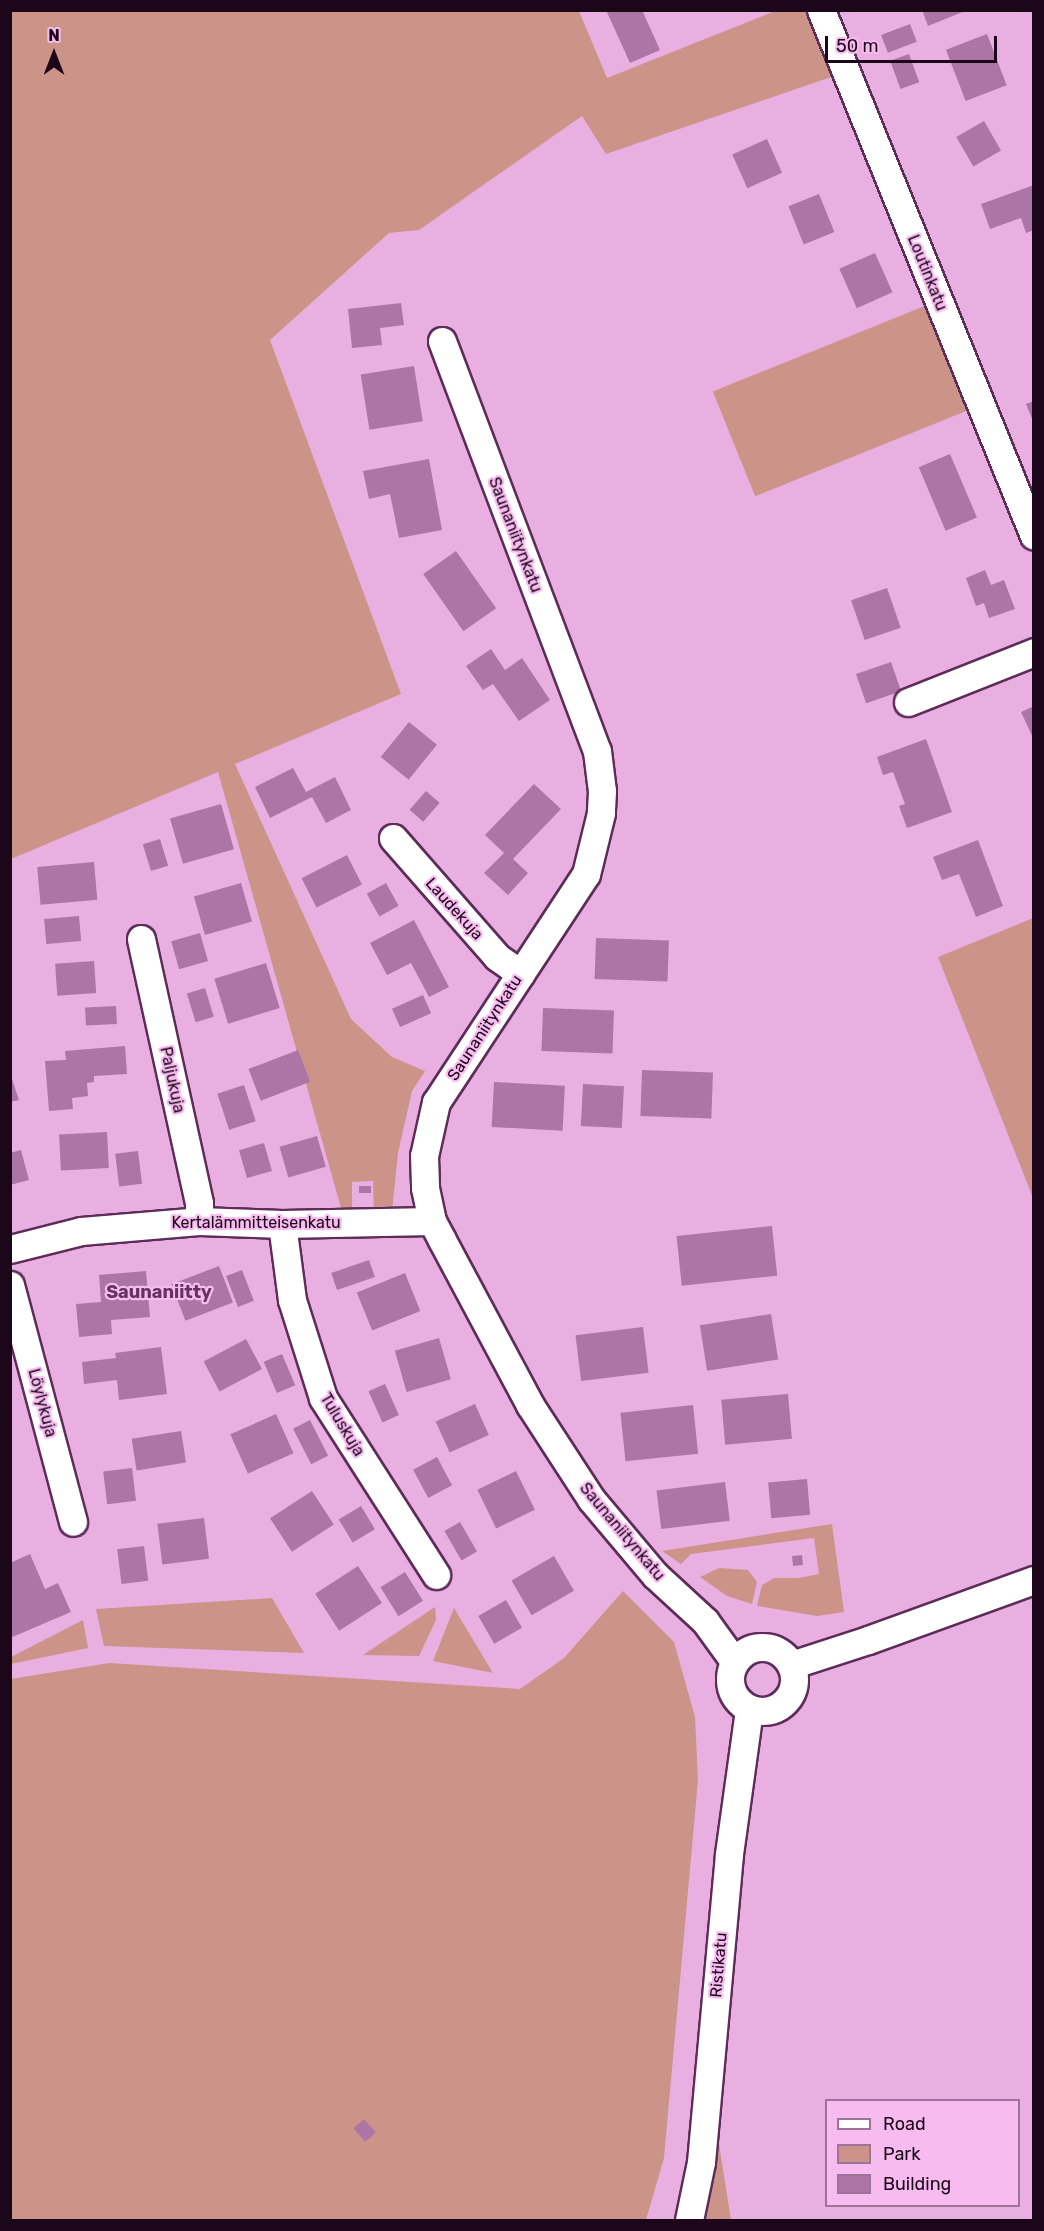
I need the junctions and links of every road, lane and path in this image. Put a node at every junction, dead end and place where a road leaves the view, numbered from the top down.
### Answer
1 (821, 10) edge
2 (442, 341) dead end
3 (1034, 536) edge
4 (1034, 652) edge
5 (908, 702) dead end
6 (393, 838) dead end
7 (141, 939) dead end
8 (521, 974) junction
9 (199, 1221) junction
10 (432, 1221) junction
11 (282, 1224) junction
12 (10, 1249) edge
13 (10, 1285) edge
14 (73, 1522) dead end
15 (436, 1575) dead end
16 (1034, 1580) edge
17 (734, 1661) junction
18 (791, 1665) junction
19 (749, 1709) junction
20 (689, 2220) edge

1 - 3 street, Loutinkatu
2 - 8 street, Saunaniitynkatu
4 - 5 street
6 - 8 street, Laudekuja
7 - 9 street, Paljukuja
8 - 10 street, Saunaniitynkatu
9 - 11 street, Kertalämmitteisenkatu
9 - 12 street, Kertalämmitteisenkatu
10 - 11 street, Kertalämmitteisenkatu
10 - 17 street, Saunaniitynkatu
11 - 15 street, Tuluskuja
13 - 14 street, Löylykuja
16 - 18 street
17 - 18 street
17 - 19 street
18 - 19 street
19 - 20 street, Ristikatu

